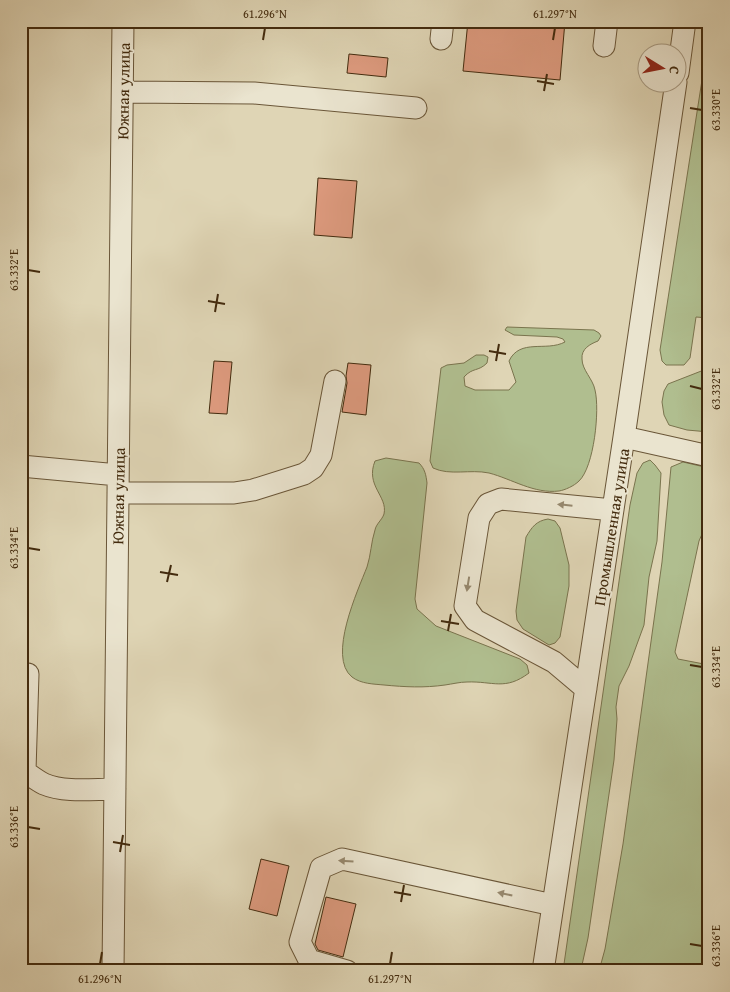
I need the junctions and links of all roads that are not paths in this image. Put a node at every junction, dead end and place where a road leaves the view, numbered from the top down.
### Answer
1 (123, 21) edge
2 (607, 21) edge
3 (685, 21) edge
4 (682, 42) edge
5 (604, 46) dead end
6 (123, 92) junction
7 (675, 92) edge
8 (416, 108) dead end
9 (335, 381) dead end
10 (624, 437) junction
11 (709, 456) edge
12 (21, 466) edge
13 (118, 484) junction
14 (613, 510) junction
15 (28, 674) dead end
16 (586, 689) junction
17 (23, 770) edge
18 (115, 789) junction
19 (553, 905) junction
20 (113, 971) edge
21 (347, 971) edge
22 (543, 971) edge

1 - 6 street, Южная улица
2 - 5 street
3 - 4 street
6 - 8 street
6 - 13 street, Южная улица
7 - 10 street, Промышленная улица
9 - 13 street
10 - 11 street
10 - 14 street, Промышленная улица
12 - 13 street
13 - 18 street, Южная улица
14 - 16 street, Промышленная улица
14 -> 16 street
15 - 17 street
16 - 19 street, Промышленная улица
17 - 18 street
18 - 20 street, Южная улица
19 -> 21 street
19 - 22 street, Промышленная улица

